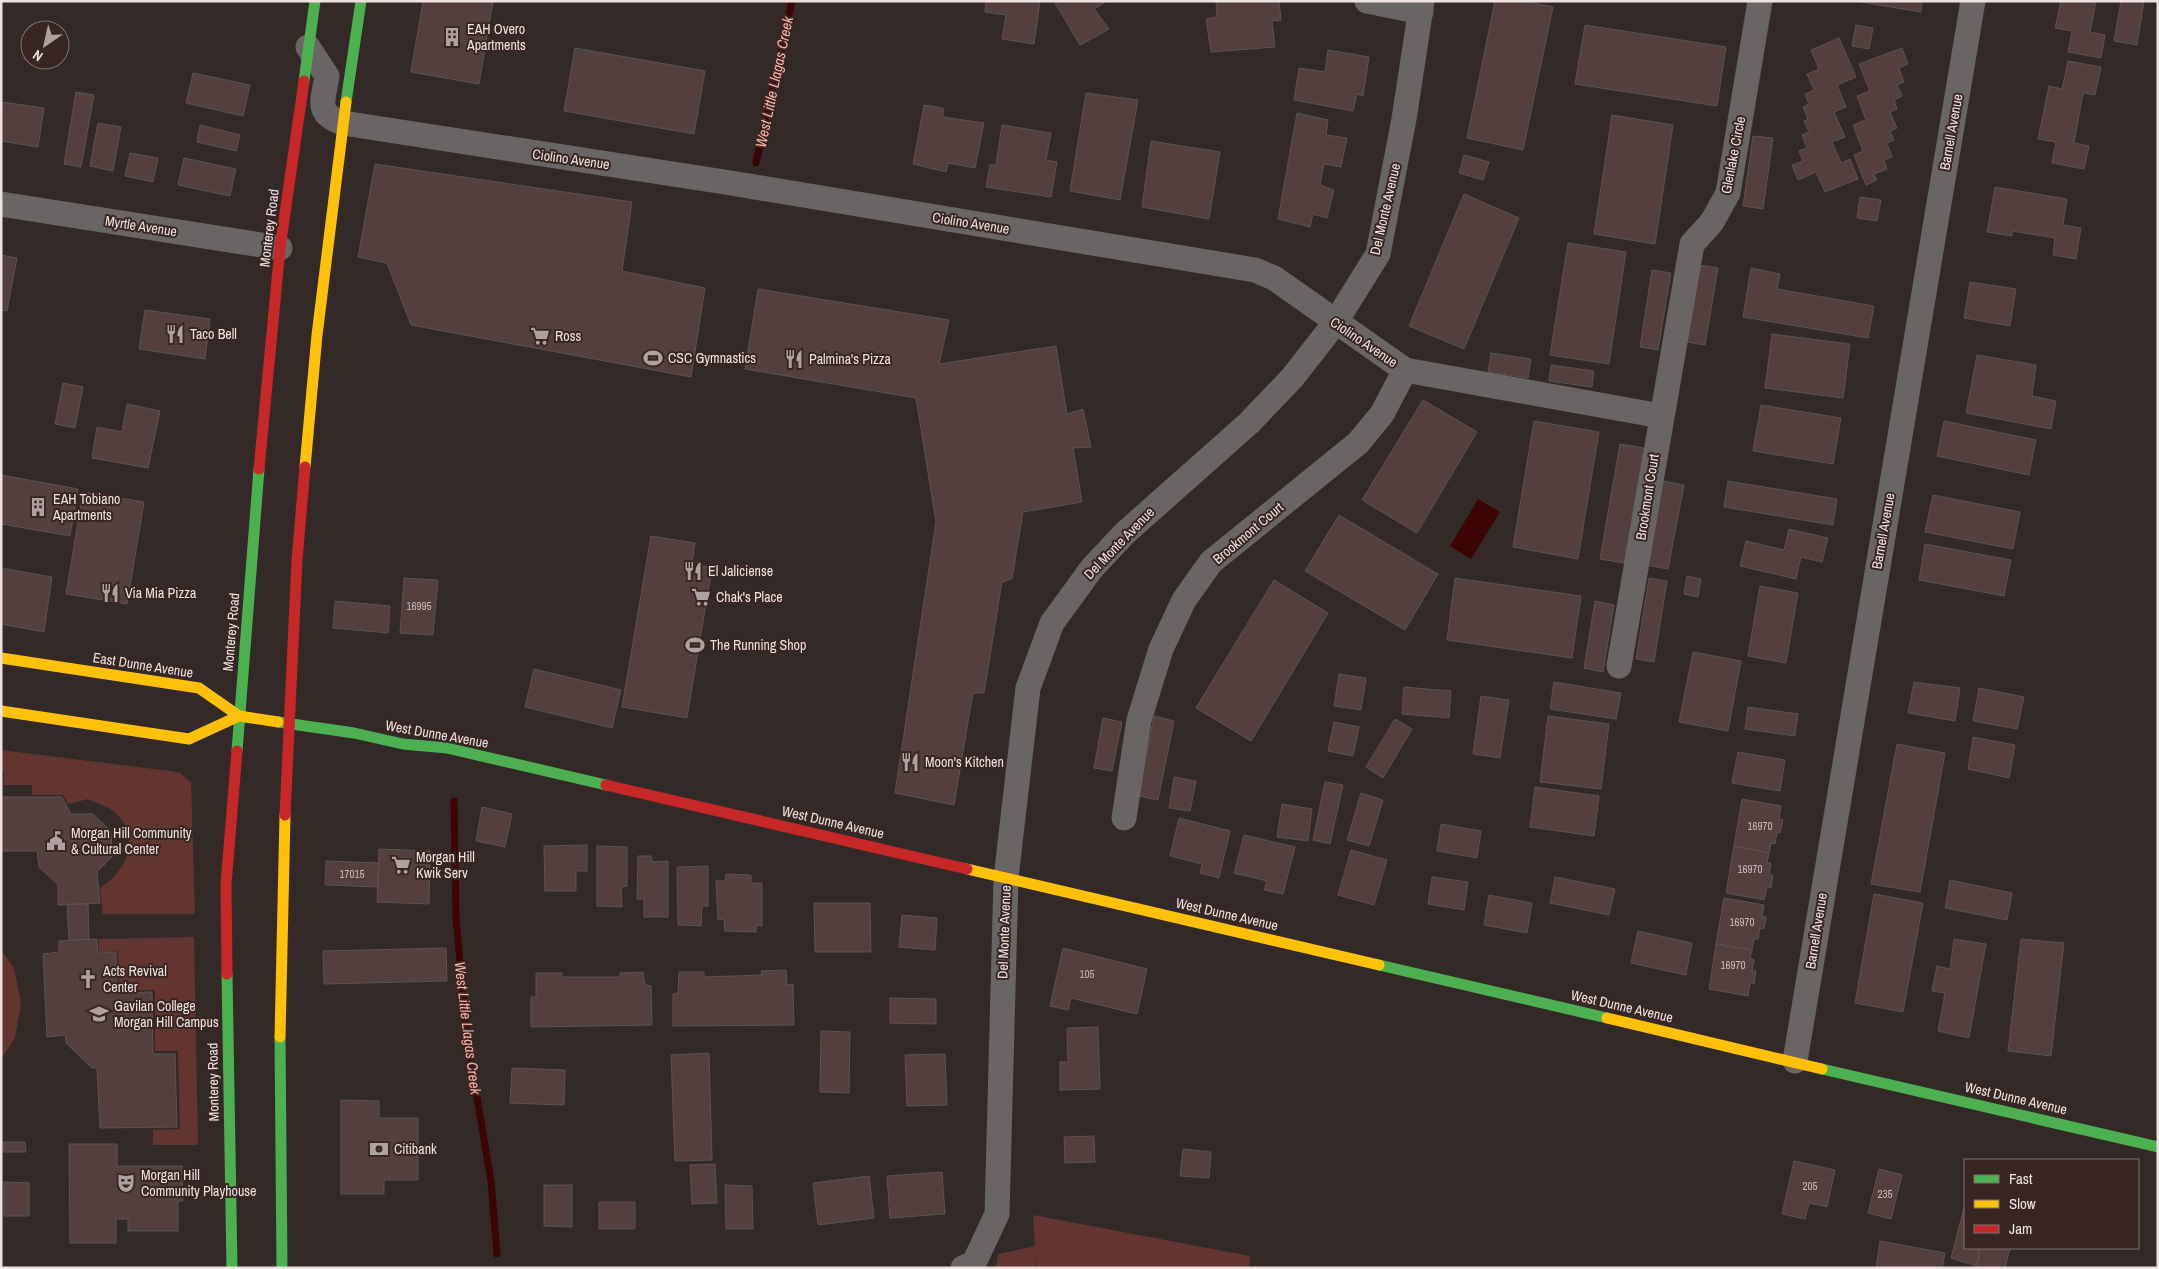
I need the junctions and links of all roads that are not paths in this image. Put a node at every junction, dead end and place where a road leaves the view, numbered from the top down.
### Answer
1 (315, 1) edge
2 (361, 1) edge
3 (1367, 1) edge
4 (1760, 1) edge
5 (1973, 1) edge
6 (1422, 7) edge
7 (308, 47) junction
8 (343, 123) junction
9 (1, 204) edge
10 (280, 248) junction
11 (1335, 323) junction
12 (1405, 370) junction
13 (1661, 416) junction
14 (1, 658) edge
15 (1619, 666) dead end
16 (1, 711) edge
17 (239, 716) junction
18 (288, 723) junction
19 (1124, 818) dead end
20 (1006, 878) junction
21 (1794, 1061) junction
22 (2158, 1147) edge
23 (968, 1265) edge
24 (232, 1268) edge
25 (282, 1268) edge

1 - 7 main road, Monterey Road
2 - 8 main road
3 - 6 street, Del Monte Avenue
4 - 13 street, Glenlake Circle
5 - 21 street, Barnell Avenue
6 - 11 street, Del Monte Avenue
7 - 8 street, Ciolino Avenue
7 - 10 main road, Monterey Road
8 - 11 street, Ciolino Avenue
8 - 18 main road
9 - 10 street, Myrtle Avenue
10 - 17 main road, Monterey Road
11 - 12 street, Ciolino Avenue
11 - 20 street, Del Monte Avenue
12 - 13 street, Ciolino Avenue
12 - 19 street, Brookmont Court
13 - 15 street, Brookmont Court
14 - 17 main road, East Dunne Avenue
16 - 17 main road
17 - 18 main road, West Dunne Avenue
17 - 24 main road, Monterey Road
18 - 20 main road, West Dunne Avenue
18 - 25 main road
20 - 21 main road, West Dunne Avenue
20 - 23 street, Del Monte Avenue
21 - 22 main road, West Dunne Avenue

